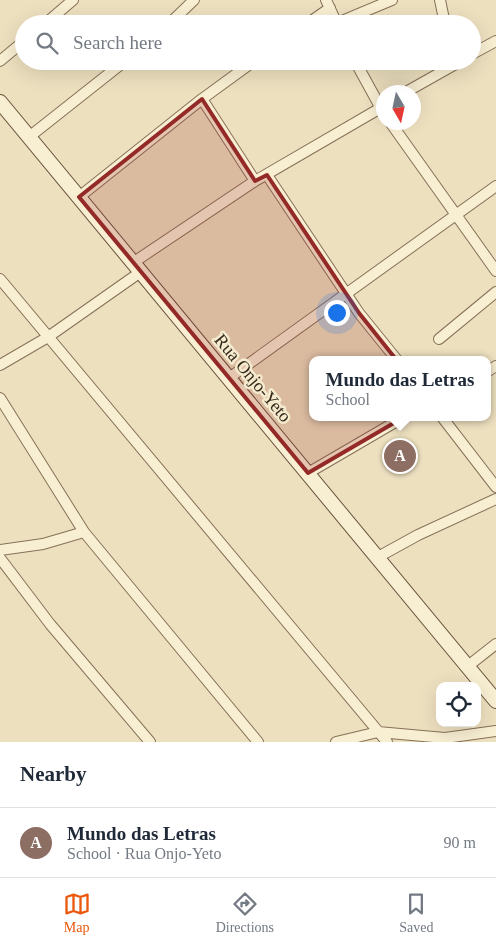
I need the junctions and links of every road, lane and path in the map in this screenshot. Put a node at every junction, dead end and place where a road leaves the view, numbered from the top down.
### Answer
1 (73, 0) edge
2 (194, 0) edge
3 (392, 0) edge
4 (440, 0) edge
5 (328, 4) edge
6 (55, 15) edge
7 (178, 15) edge
8 (316, 15) edge
9 (358, 15) edge
10 (443, 15) edge
11 (496, 41) edge
12 (15, 48) edge
13 (481, 49) edge
14 (0, 61) edge
15 (114, 70) edge
16 (242, 70) edge
17 (360, 70) edge
18 (443, 70) edge
19 (418, 85) edge
20 (376, 98) edge
21 (202, 99) junction
22 (0, 102) edge
23 (376, 112) edge
24 (396, 130) edge
25 (29, 137) junction
26 (267, 175) junction
27 (255, 181) junction
28 (496, 186) edge
29 (79, 197) junction
30 (456, 214) junction
31 (138, 266) junction
32 (496, 272) edge
33 (0, 279) edge
34 (496, 292) edge
35 (346, 294) junction
36 (48, 337) junction
37 (438, 339) dead end
38 (394, 356) edge
39 (0, 365) edge
40 (229, 378) junction
41 (0, 398) edge
42 (397, 421) edge
43 (445, 421) edge
44 (308, 473) junction
45 (496, 487) edge
46 (496, 499) edge
47 (84, 532) junction
48 (0, 550) edge
49 (378, 557) junction
50 (0, 558) edge
51 (496, 644) edge
52 (468, 666) junction
53 (496, 701) edge
54 (496, 731) edge
55 (378, 732) junction
56 (150, 742) edge
57 (258, 742) edge
58 (336, 742) edge
59 (387, 742) edge

1 - 6 street
2 - 7 street
3 - 9 street
4 - 10 street
5 - 8 street
11 - 13 street
12 - 14 street
15 - 25 street
16 - 21 street
17 - 20 street
18 - 19 street
21 - 27 street
21 - 29 street
22 - 25 main road, Rua Onjo-Yeto
23 - 26 street
24 - 30 street
25 - 29 main road, Rua Onjo-Yeto
26 - 27 street
26 - 35 street
27 - 31 street
28 - 30 street
29 - 31 main road, Rua Onjo-Yeto
30 - 32 street
30 - 35 street
31 - 36 street
31 - 40 main road, Rua Onjo-Yeto
33 - 36 street
34 - 37 street
35 - 38 street
35 - 40 street
36 - 39 street
36 - 55 street
40 - 44 main road, Rua Onjo-Yeto
41 - 47 street
42 - 44 street
43 - 45 street
44 - 49 main road, Rua Onjo-Yeto
46 - 49 street
47 - 48 street
47 - 57 street
49 - 52 main road, Rua Onjo-Yeto
50 - 56 street
51 - 52 street
52 - 53 main road, Rua Onjo-Yeto
54 - 55 street
55 - 58 street
55 - 59 street

